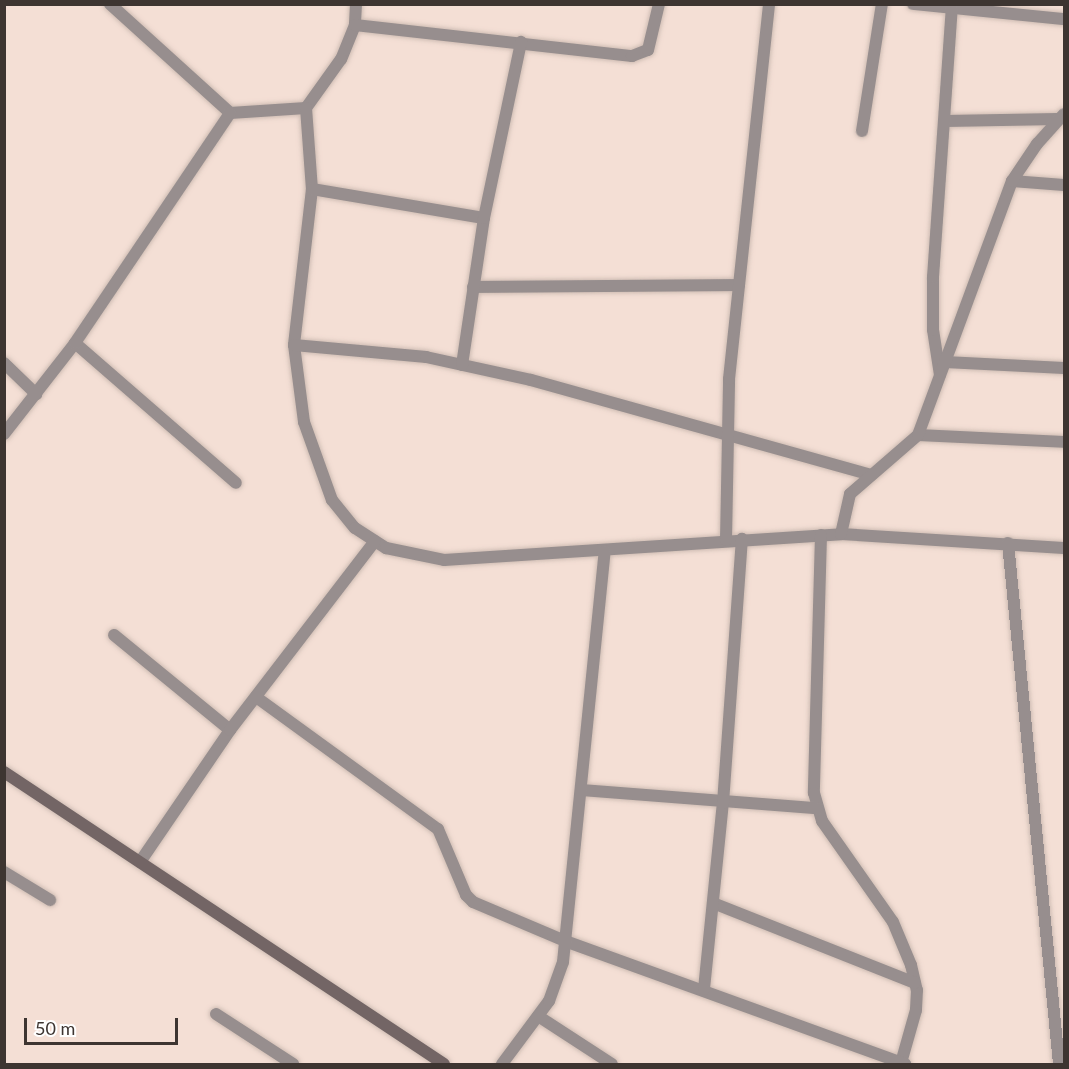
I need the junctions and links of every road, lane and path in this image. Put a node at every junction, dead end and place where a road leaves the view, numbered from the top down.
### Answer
1 (110, 4) edge
2 (356, 4) edge
3 (659, 4) edge
4 (769, 4) edge
5 (882, 4) edge
6 (913, 4) edge
7 (952, 9) junction
8 (1065, 19) edge
9 (355, 25) junction
10 (521, 42) junction
11 (306, 108) junction
12 (230, 113) junction
13 (1061, 117) edge
14 (945, 121) junction
15 (862, 131) dead end
16 (1012, 181) junction
17 (1065, 185) edge
18 (312, 189) junction
19 (484, 218) junction
20 (739, 285) junction
21 (473, 287) junction
22 (75, 343) junction
23 (294, 345) junction
24 (945, 362) junction
25 (4, 363) edge
26 (462, 365) junction
27 (1065, 368) edge
28 (940, 376) junction
29 (36, 394) junction
30 (4, 434) edge
31 (918, 435) junction
32 (727, 437) junction
33 (1065, 442) edge
34 (872, 475) junction
35 (236, 483) dead end
36 (841, 534) junction
37 (821, 535) junction
38 (742, 539) junction
39 (726, 540) junction
40 (375, 541) junction
41 (1008, 543) junction
42 (1065, 548) edge
43 (605, 551) junction
44 (114, 635) dead end
45 (256, 697) junction
46 (230, 730) junction
47 (4, 772) edge
48 (581, 790) junction
49 (723, 803) junction
50 (817, 808) junction
51 (140, 862) junction
52 (4, 872) edge
53 (50, 900) dead end
54 (713, 903) junction
55 (565, 941) junction
56 (915, 983) junction
57 (704, 989) junction
58 (216, 1014) dead end
59 (538, 1016) junction
60 (903, 1064) edge
61 (293, 1065) edge
62 (444, 1065) edge
63 (502, 1065) edge
64 (612, 1065) edge
65 (1059, 1065) edge

1 - 12 street
2 - 9 street
3 - 10 street
4 - 20 street
5 - 15 street
6 - 7 street
7 - 8 street
7 - 14 street
9 - 10 street
9 - 11 street
10 - 19 street
11 - 12 street
11 - 18 street
12 - 22 street
13 - 14 street
13 - 16 street
14 - 28 street
16 - 17 street
16 - 24 street
18 - 19 street
18 - 23 street
19 - 21 street
20 - 21 street
20 - 32 street
21 - 26 street
22 - 29 street
22 - 35 street
23 - 26 street
23 - 40 street
24 - 27 street
24 - 28 street
25 - 29 street
26 - 32 street
28 - 31 street
29 - 30 street
31 - 33 street
31 - 34 street
32 - 34 street
32 - 39 street
34 - 36 street
36 - 37 street
36 - 41 street
37 - 38 street
37 - 50 street
38 - 39 street
38 - 49 street
39 - 43 street
40 - 43 street
40 - 45 street
41 - 42 street
41 - 65 street
43 - 48 street
44 - 46 street
45 - 46 street
45 - 55 street
46 - 51 street
47 - 51 street
48 - 49 street
48 - 55 street
49 - 50 street
49 - 54 street
50 - 56 street
51 - 62 street
52 - 53 street
54 - 56 street
54 - 57 street
55 - 57 street
55 - 59 street
56 - 60 street
57 - 60 street
58 - 61 street
59 - 63 street
59 - 64 street

